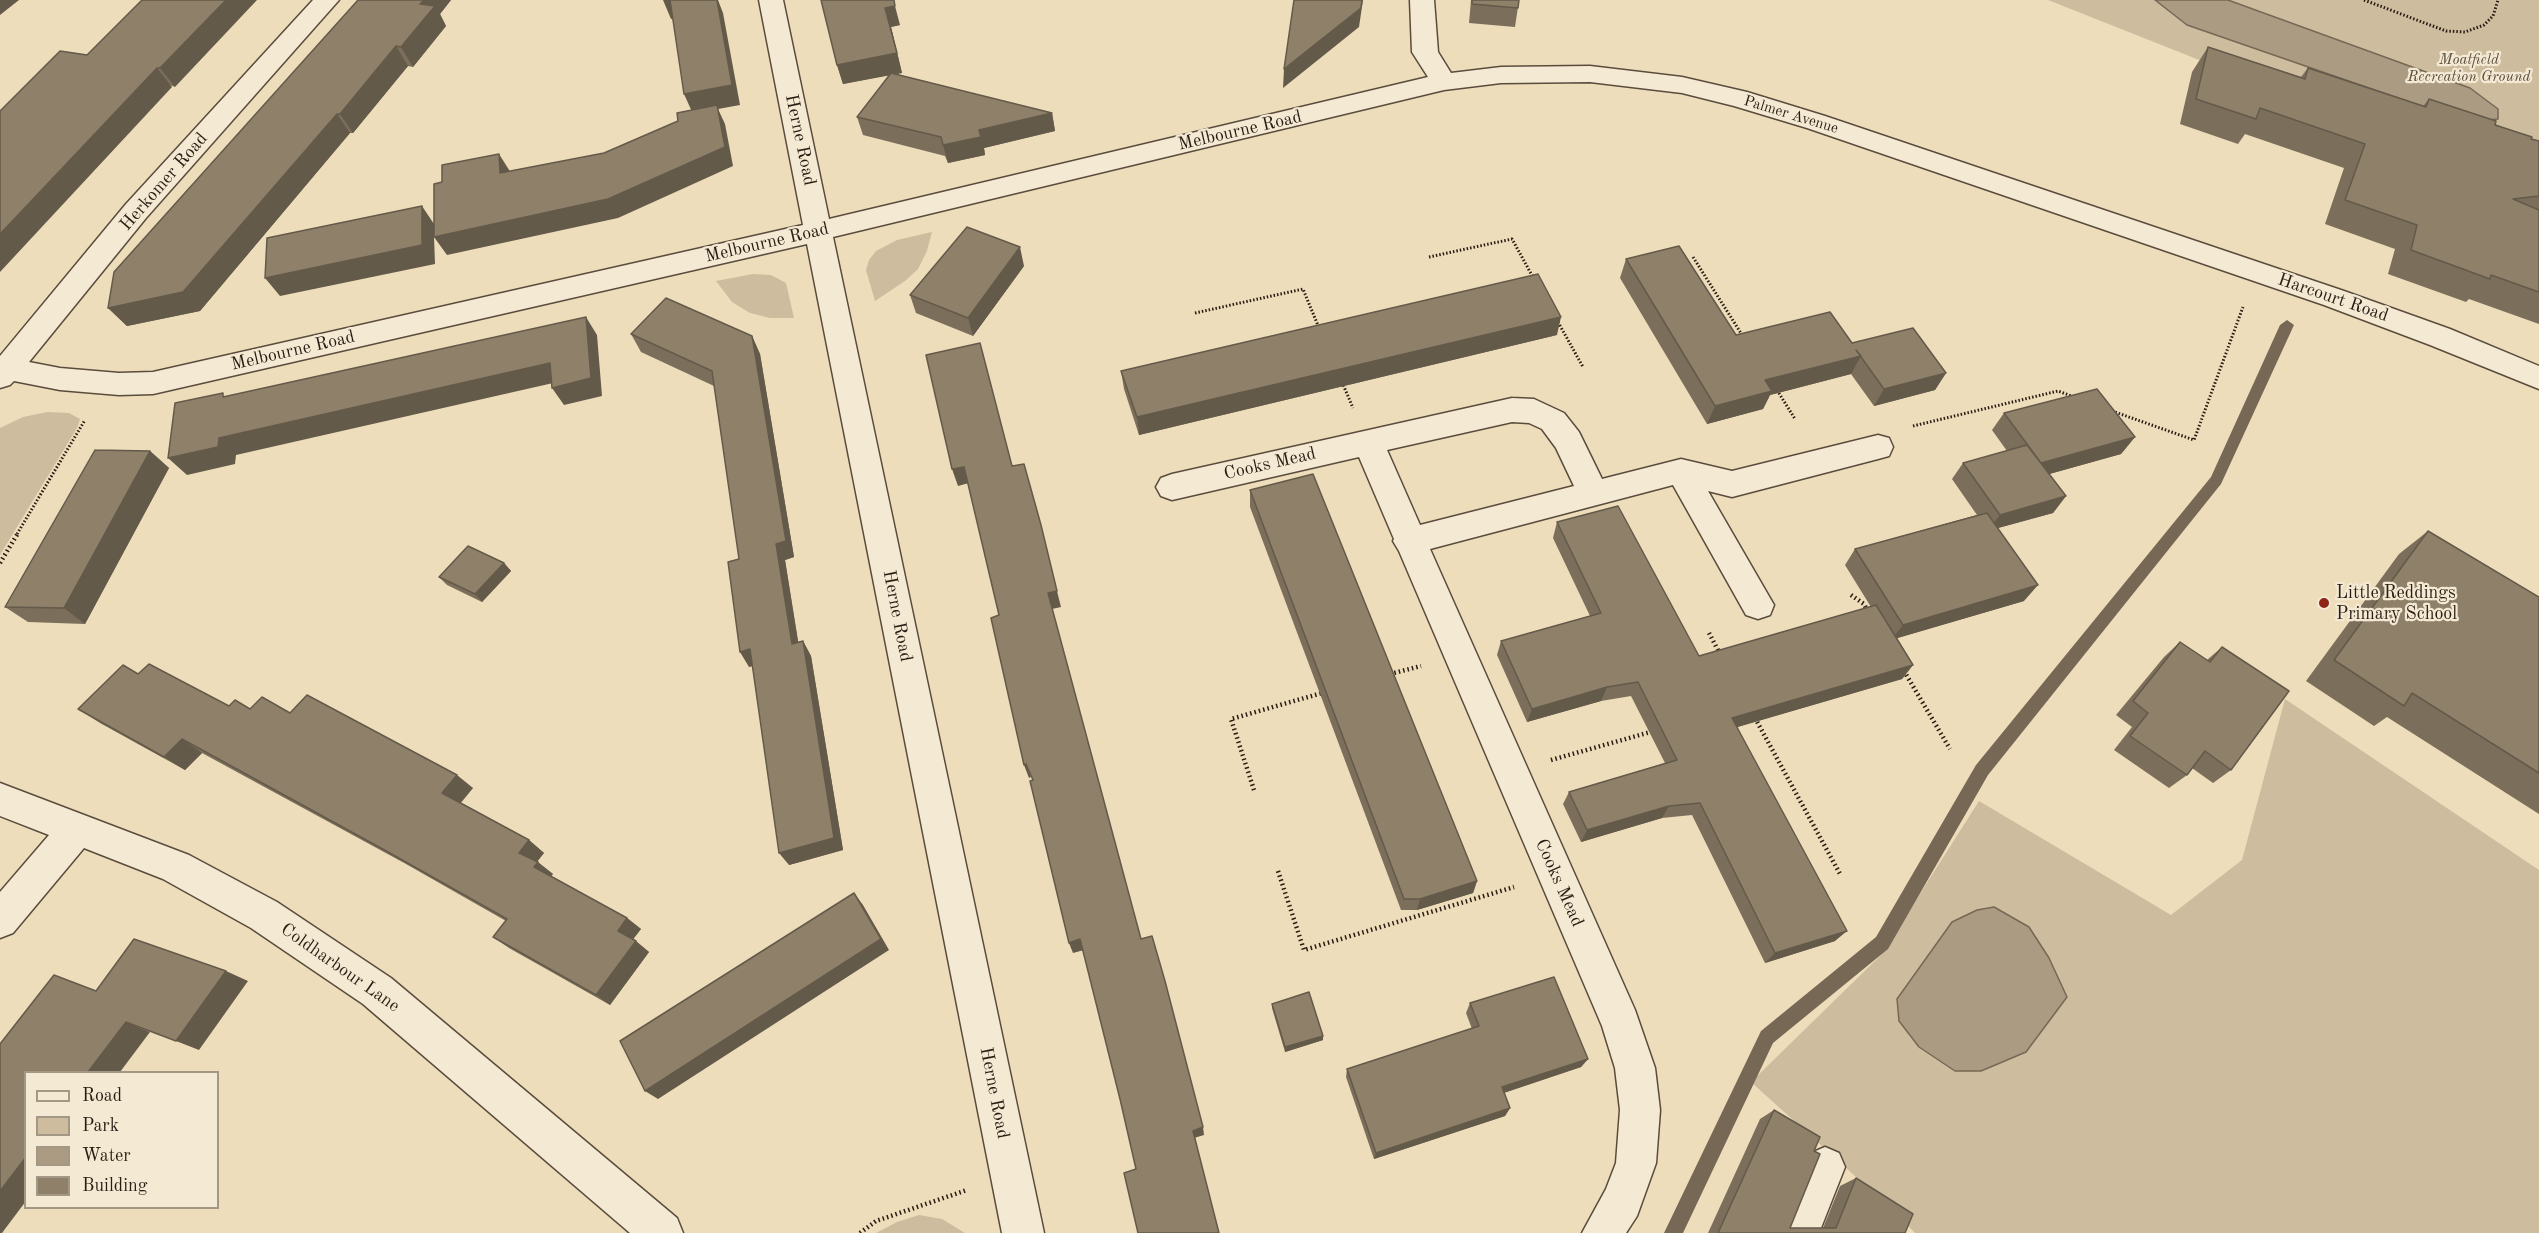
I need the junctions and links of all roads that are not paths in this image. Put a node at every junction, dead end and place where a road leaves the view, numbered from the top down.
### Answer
1 (327, 0) edge
2 (771, 0) edge
3 (1422, 0) edge
4 (1444, 82) junction
5 (2125, 226) joint
6 (819, 231) junction
7 (3, 371) edge
8 (2539, 378) edge
9 (1368, 442) junction
10 (1878, 447) dead end
11 (1681, 471) junction
12 (1172, 487) dead end
13 (1593, 492) junction
14 (1409, 542) junction
15 (1758, 605) dead end
16 (0, 799) edge
17 (78, 828) junction
18 (0, 921) edge
19 (1825, 1167) dead end
20 (662, 1233) edge
21 (1023, 1233) edge
22 (1603, 1233) edge
23 (1798, 1233) edge

1 - 7 street, Herkomer Road
2 - 6 street, Herne Road
3 - 4 street
4 - 5 street, Palmer Avenue
4 - 6 street, Melbourne Road
5 - 8 street, Harcourt Road
6 - 7 street, Melbourne Road
6 - 21 street, Herne Road
9 - 12 street, Cooks Mead
9 - 13 street, Cooks Mead
9 - 14 street, Cooks Mead
10 - 11 street
11 - 13 street
11 - 15 street
13 - 14 street
14 - 22 street, Cooks Mead
16 - 17 street, Coldharbour Lane
17 - 18 street
17 - 20 street, Coldharbour Lane
19 - 23 street

